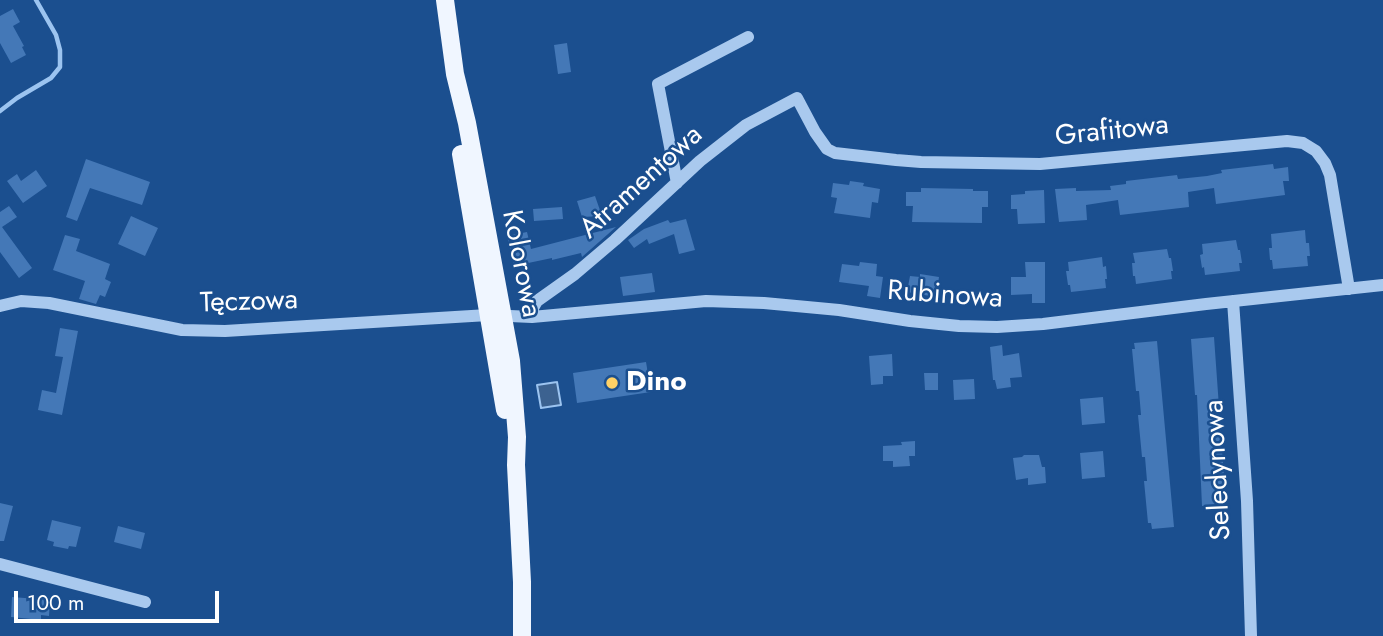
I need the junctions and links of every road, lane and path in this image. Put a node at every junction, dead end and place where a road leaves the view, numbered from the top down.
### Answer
1 (445, 0) edge
2 (748, 37) dead end
3 (797, 98) joint
4 (677, 183) junction
5 (1383, 285) edge
6 (1349, 289) junction
7 (1233, 301) junction
8 (0, 306) edge
9 (496, 316) junction
10 (532, 317) junction
11 (0, 564) edge
12 (145, 602) dead end
13 (522, 636) edge
14 (1251, 636) edge

1 - 9 main road, Kolorowa
2 - 4 street
3 - 4 street, Atramentowa
3 - 6 street, Grafitowa
4 - 10 street, Atramentowa
5 - 6 street, Rubinowa
6 - 7 street, Rubinowa
7 - 10 street, Rubinowa
7 - 14 street, Seledynowa
8 - 9 street, Tęczowa
9 - 10 street, Rubinowa
9 - 13 main road, Kolorowa
11 - 12 street

